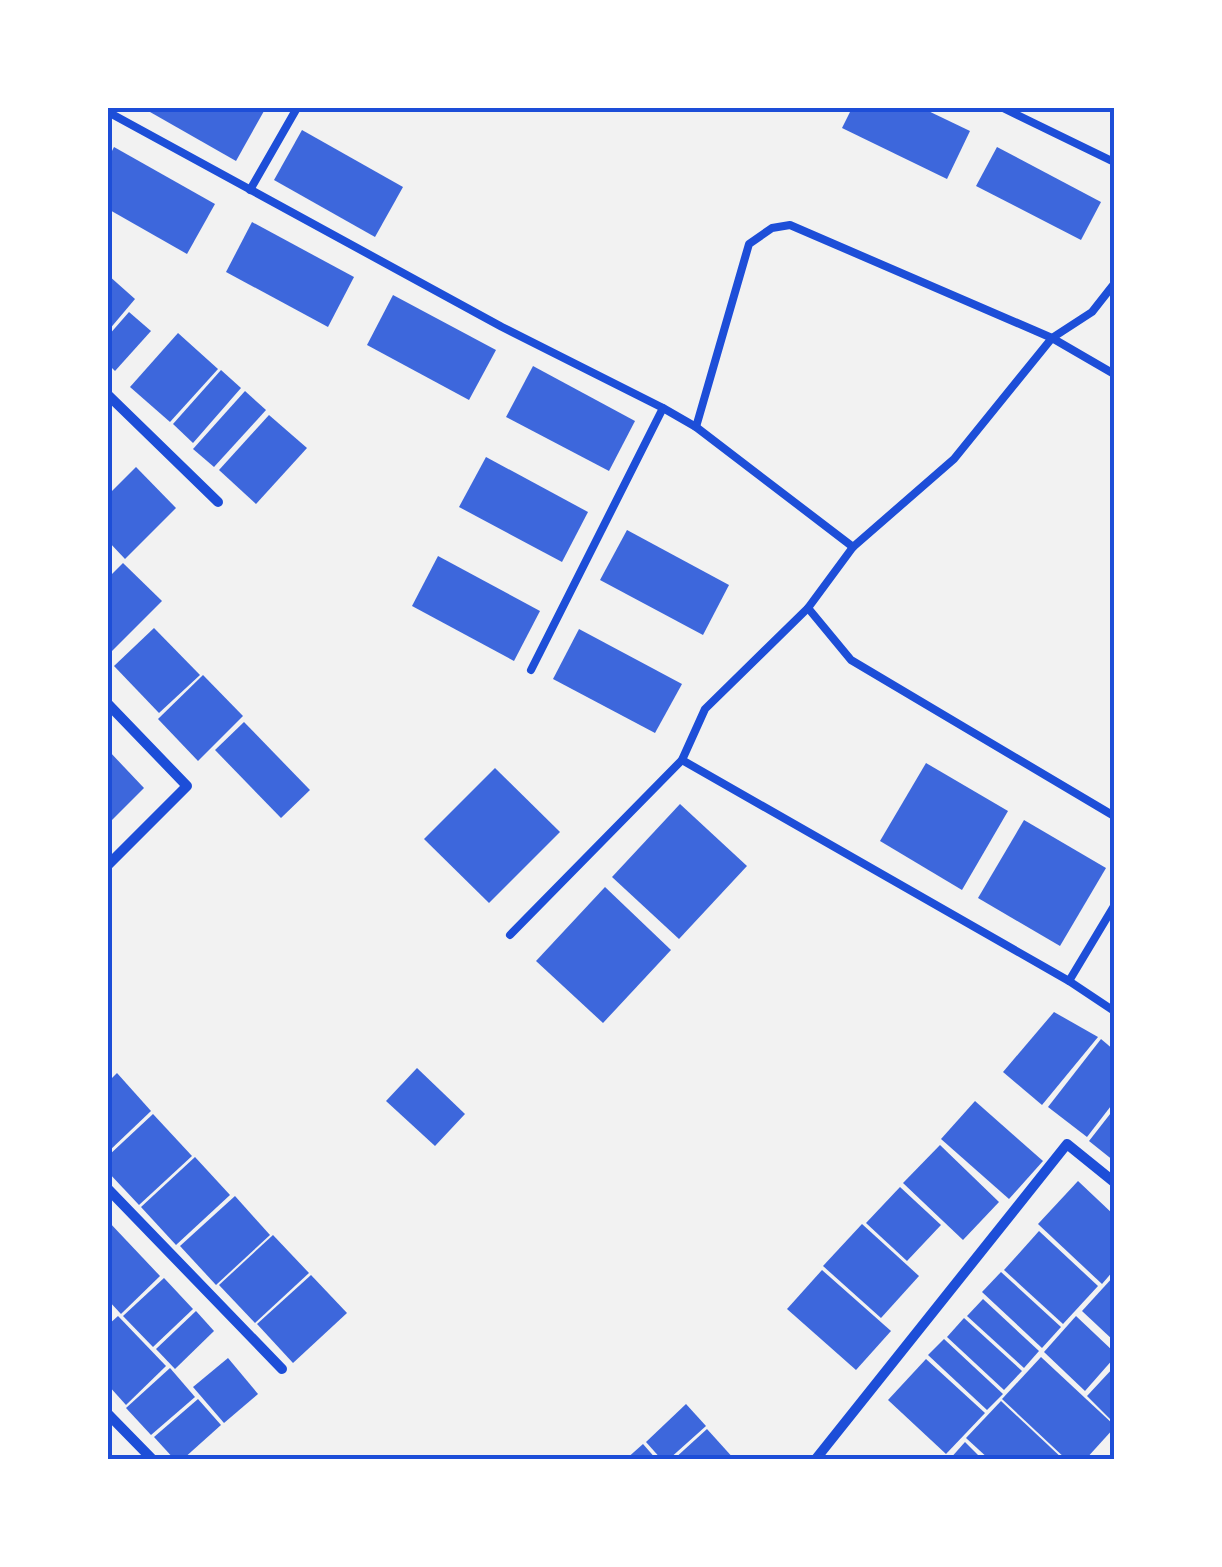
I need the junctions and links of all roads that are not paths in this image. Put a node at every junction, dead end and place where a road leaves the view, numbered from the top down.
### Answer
1 (297, 108) edge
2 (1003, 108) edge
3 (108, 112) edge
4 (1114, 162) edge
5 (250, 190) junction
6 (1114, 284) edge
7 (1052, 338) junction
8 (1114, 374) edge
9 (108, 395) edge
10 (663, 408) junction
11 (696, 428) junction
12 (218, 502) dead end
13 (853, 548) junction
14 (808, 608) junction
15 (531, 670) dead end
16 (108, 704) edge
17 (682, 760) junction
18 (1114, 816) edge
19 (108, 865) edge
20 (1114, 906) edge
21 (510, 935) dead end
22 (1070, 980) junction
23 (1114, 1011) edge
24 (1114, 1182) edge
25 (108, 1188) edge
26 (282, 1369) dead end
27 (108, 1414) edge
28 (153, 1460) edge
29 (815, 1460) edge

1 - 5 lane
2 - 4 lane
3 - 5 lane
5 - 10 lane
6 - 7 lane
7 - 8 lane
7 - 11 lane
7 - 13 lane
9 - 12 street
10 - 11 lane
10 - 15 lane
11 - 13 lane
13 - 14 lane
14 - 17 lane
14 - 18 lane
16 - 19 street
17 - 21 lane
17 - 22 lane
20 - 22 lane
22 - 23 lane
24 - 29 street
25 - 26 street
27 - 28 street

